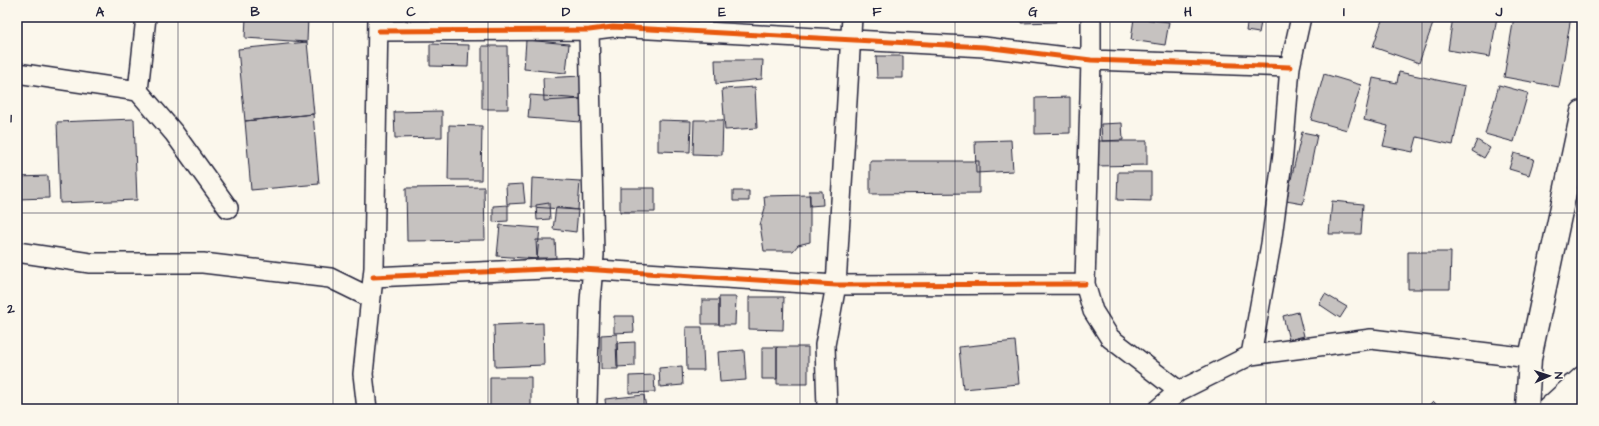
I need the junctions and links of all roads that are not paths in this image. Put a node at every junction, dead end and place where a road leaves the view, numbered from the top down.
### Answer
1 (146, 17) edge
2 (852, 17) edge
3 (1091, 17) edge
4 (1301, 17) edge
5 (613, 22) edge
6 (379, 24) edge
7 (589, 30) junction
8 (851, 39) junction
9 (1091, 60) junction
10 (1290, 67) junction
11 (17, 72) edge
12 (138, 91) junction
13 (1582, 112) edge
14 (228, 208) dead end
15 (17, 252) edge
16 (592, 269) junction
17 (373, 277) junction
18 (1085, 284) junction
19 (836, 285) junction
20 (371, 298) junction
21 (1251, 355) junction
22 (1530, 358) junction
23 (1579, 381) edge
24 (1179, 391) junction
25 (587, 402) dead end
26 (367, 409) edge
27 (827, 409) edge
28 (1158, 409) edge
29 (1527, 409) edge
30 (1546, 409) edge
31 (1571, 409) edge

1 - 12 street
2 - 8 street
3 - 9 street
4 - 10 street
5 - 7 street
5 - 8 street
6 - 7 street
6 - 17 street
7 - 16 street
8 - 9 street
8 - 19 street
9 - 10 street
9 - 18 street
10 - 21 street
11 - 12 street
12 - 14 street
13 - 22 main road
15 - 20 street
16 - 17 street
16 - 19 street
16 - 25 street
17 - 20 street
18 - 19 street
18 - 24 street
19 - 27 street
20 - 26 street
21 - 22 street
21 - 24 street
22 - 29 main road
23 - 30 street
23 - 31 street
24 - 28 street

